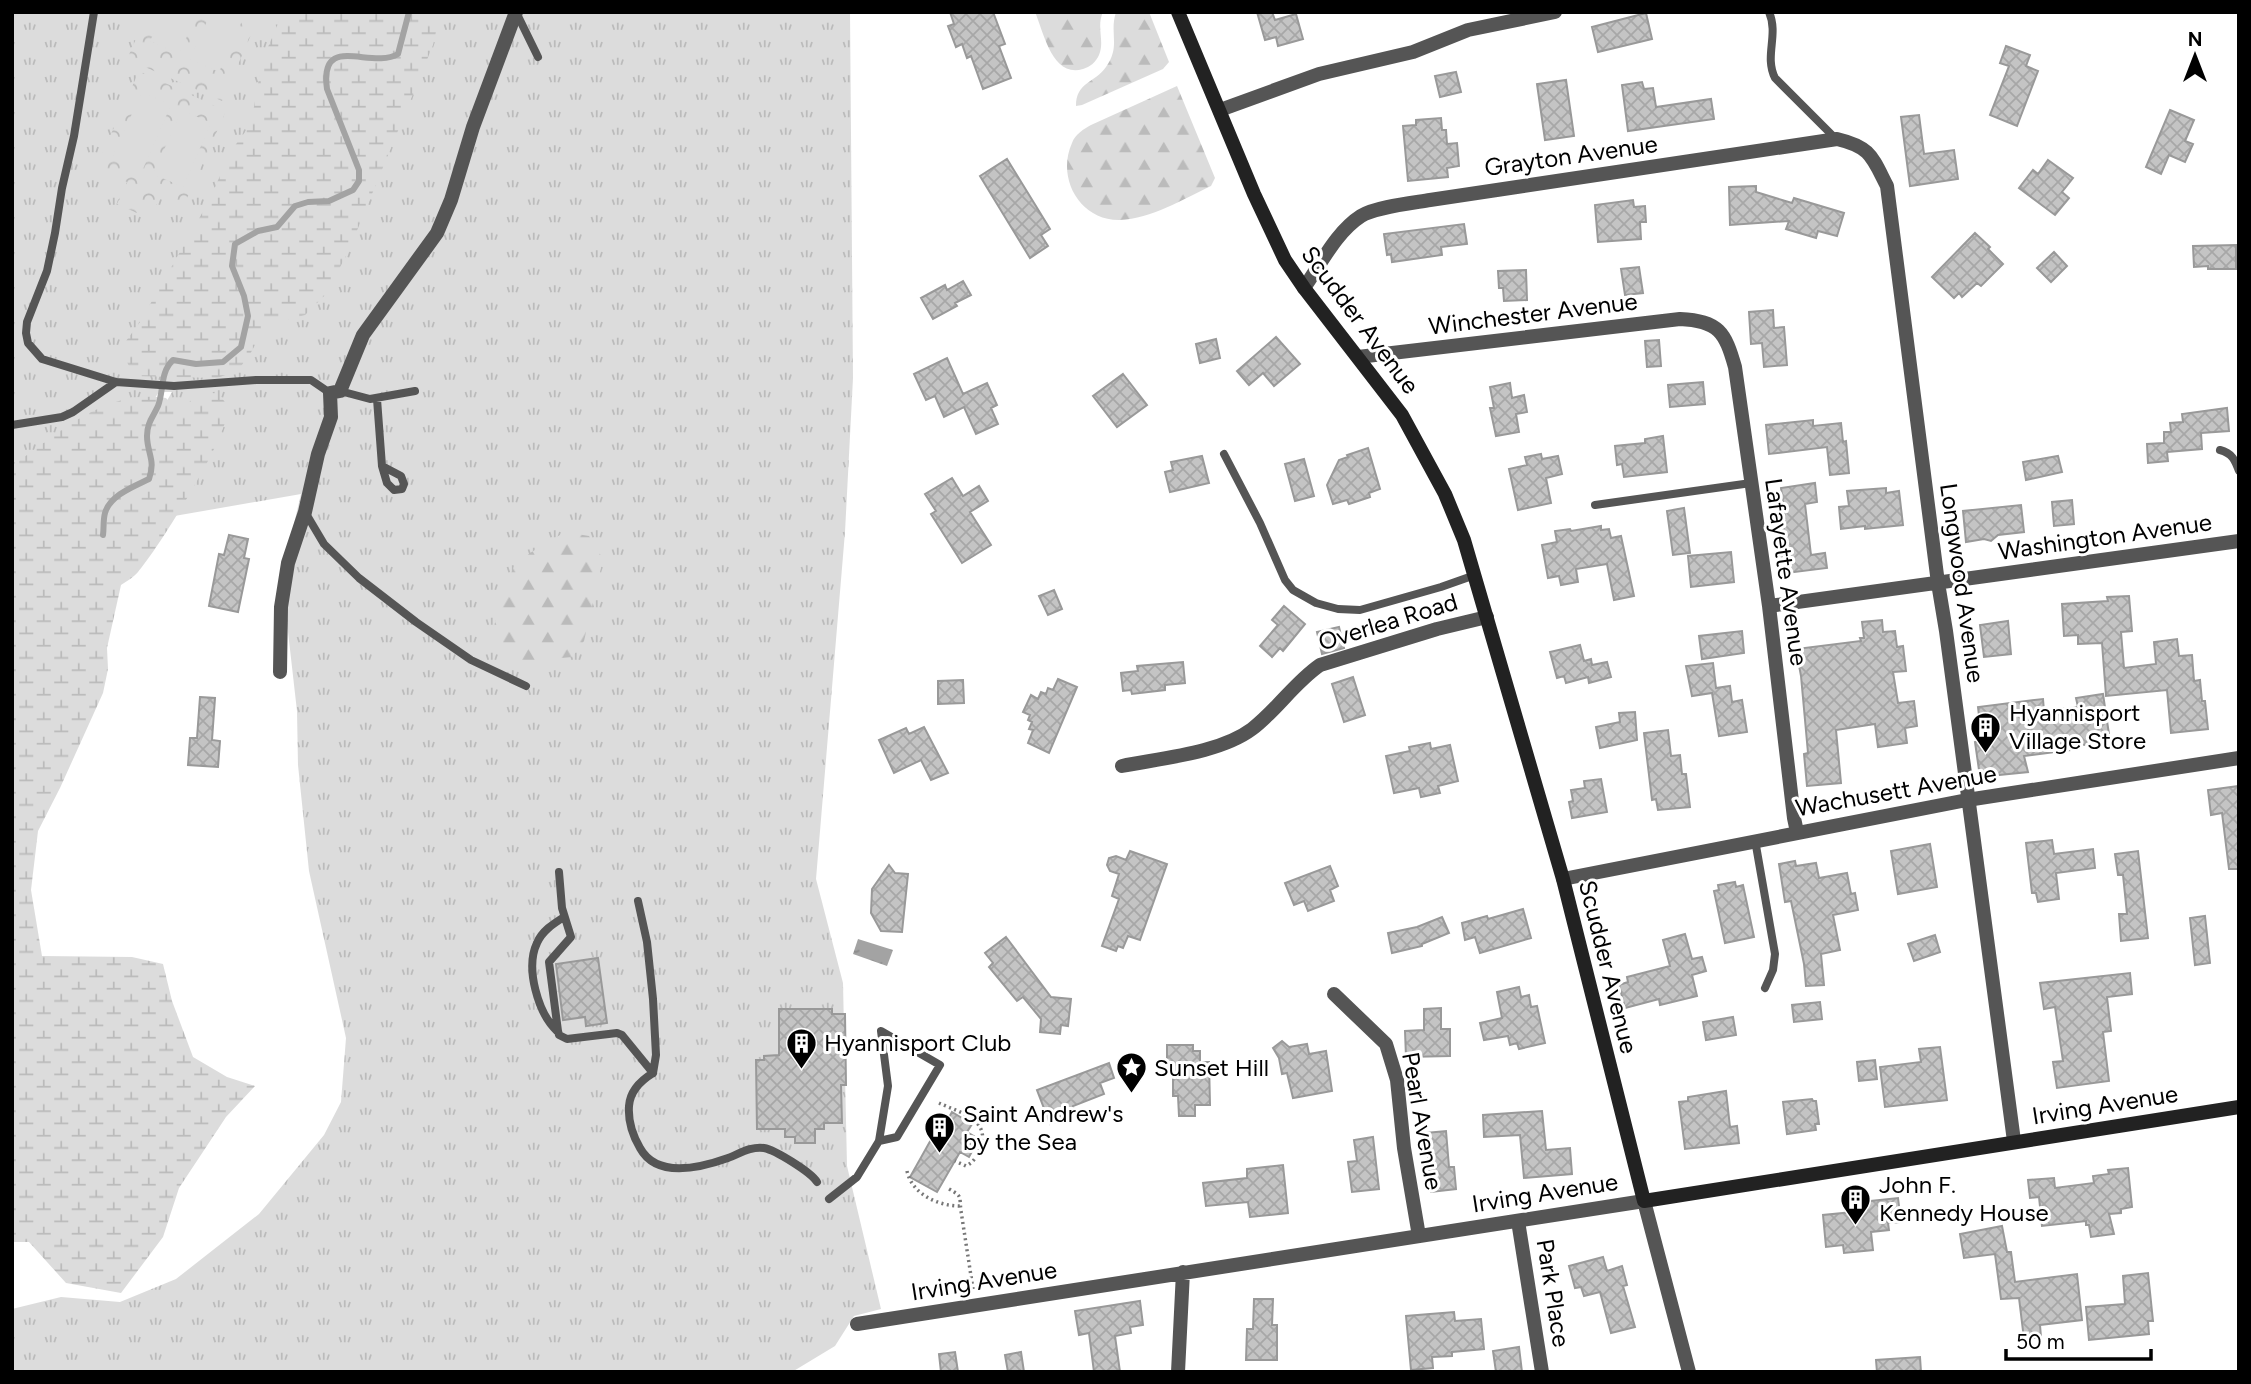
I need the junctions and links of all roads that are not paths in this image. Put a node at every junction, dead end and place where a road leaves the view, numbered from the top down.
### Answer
1 (94, 12) edge
2 (516, 12) edge
3 (1178, 12) edge
4 (1769, 12) edge
5 (1555, 13) edge
6 (538, 57) dead end
7 (1220, 110) junction
8 (1837, 139) junction
9 (1304, 288) junction
10 (1712, 326) joint
11 (1358, 357) junction
12 (116, 382) junction
13 (415, 391) dead end
14 (335, 392) junction
15 (377, 399) junction
16 (12, 425) edge
17 (2220, 450) dead end
18 (1224, 454) dead end
19 (382, 466) dead end
20 (2239, 471) edge
21 (1751, 483) junction
22 (1595, 506) dead end
23 (305, 512) junction
24 (2239, 541) edge
25 (1475, 575) junction
26 (1938, 583) junction
27 (1769, 606) junction
28 (1487, 617) junction
29 (280, 672) dead end
30 (526, 686) dead end
31 (2239, 758) edge
32 (1122, 766) dead end
33 (1967, 800) junction
34 (1797, 832) junction
35 (1755, 840) junction
36 (559, 872) dead end
37 (1563, 879) junction
38 (638, 901) dead end
39 (564, 917) junction
40 (1765, 988) dead end
41 (1334, 993) dead end
42 (558, 1031) junction
43 (653, 1073) junction
44 (2239, 1107) edge
45 (879, 1141) junction
46 (2014, 1142) junction
47 (817, 1182) dead end
48 (829, 1199) dead end
49 (1644, 1201) junction
50 (1518, 1221) junction
51 (1419, 1236) junction
52 (1183, 1272) junction
53 (857, 1324) dead end
54 (1178, 1372) edge
55 (1542, 1372) edge
56 (1689, 1372) edge

1 - 12 lane
2 - 6 lane
2 - 14 street
3 - 7 street, Scudder Avenue
4 - 8 lane
5 - 7 street
7 - 9 street, Scudder Avenue
8 - 9 street, Grayton Avenue
8 - 26 street, Longwood Avenue
9 - 11 street, Scudder Avenue
10 - 11 street, Winchester Avenue
10 - 21 street, Lafayette Avenue
11 - 25 street, Scudder Avenue
12 - 14 lane
12 - 16 lane
13 - 15 lane
14 - 15 lane
14 - 23 street
15 - 19 lane
17 - 20 lane
18 - 25 lane
21 - 22 lane
21 - 27 street, Lafayette Avenue
23 - 29 street
23 - 30 lane
24 - 26 street, Washington Avenue
25 - 28 street, Scudder Avenue
26 - 27 street, Washington Avenue
26 - 33 street, Longwood Avenue
27 - 34 street, Lafayette Avenue
28 - 32 street, Overlea Road
28 - 37 street, Scudder Avenue
31 - 33 street, Wachusett Avenue
33 - 34 street, Wachusett Avenue
33 - 46 street, Longwood Avenue
34 - 35 street, Wachusett Avenue
35 - 37 street, Wachusett Avenue
35 - 40 lane
36 - 39 lane
37 - 49 street, Scudder Avenue
38 - 43 lane
39 - 42 lane
39 - 42 lane
41 - 51 street, Pearl Avenue
42 - 43 lane
43 - 47 lane
44 - 46 street, Irving Avenue
45 - 45 lane
45 - 48 lane
46 - 49 street, Irving Avenue
49 - 50 street, Irving Avenue
49 - 56 street, Scudder Avenue
50 - 51 street, Irving Avenue
50 - 55 street, Park Place
51 - 52 street, Irving Avenue
52 - 53 street, Irving Avenue
52 - 54 street

